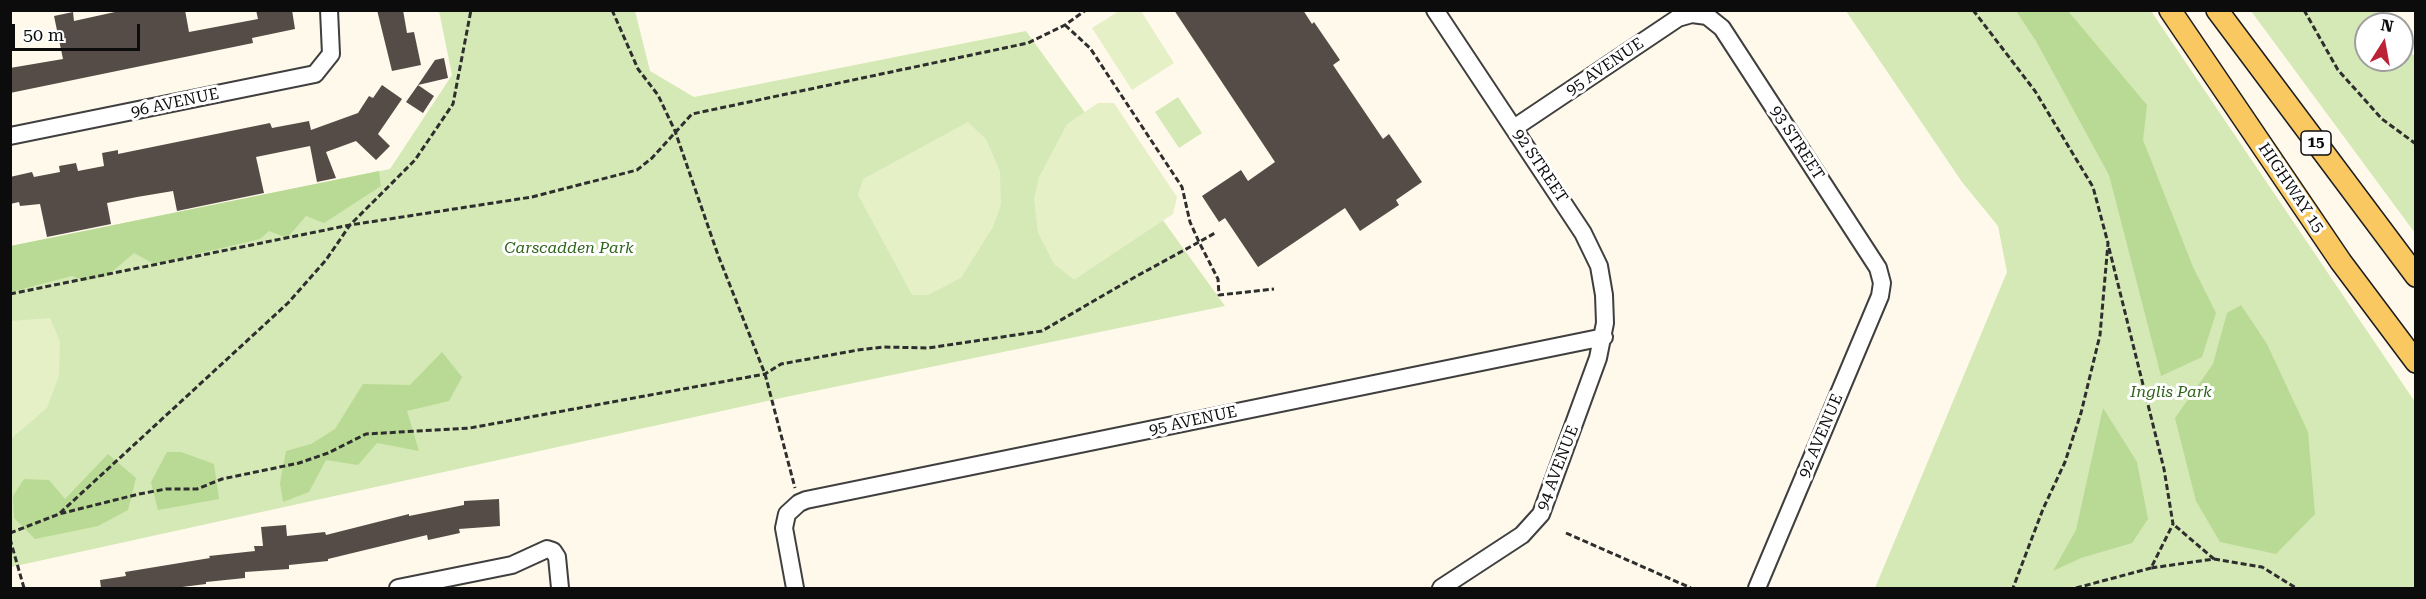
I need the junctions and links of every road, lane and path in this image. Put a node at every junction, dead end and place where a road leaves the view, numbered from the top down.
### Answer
1 (329, 10) edge
2 (471, 10) edge
3 (612, 10) edge
4 (1086, 10) edge
5 (1436, 10) edge
6 (1973, 10) edge
7 (2170, 10) edge
8 (2217, 10) edge
9 (2304, 10) edge
10 (1699, 14) joint
11 (1065, 25) junction
12 (1514, 128) junction
13 (675, 131) junction
14 (10, 136) edge
15 (2415, 144) edge
16 (350, 225) junction
17 (1215, 233) dead end
18 (1199, 242) junction
19 (2108, 243) junction
20 (2341, 262) junction
21 (2415, 276) edge
22 (1882, 283) joint
23 (1274, 289) dead end
24 (10, 294) edge
25 (1604, 337) junction
26 (2415, 337) edge
27 (2415, 362) edge
28 (765, 374) junction
29 (793, 509) junction
30 (59, 514) junction
31 (2174, 524) junction
32 (10, 533) edge
33 (1566, 533) dead end
34 (10, 539) edge
35 (2214, 559) junction
36 (2151, 568) junction
37 (24, 588) edge
38 (398, 588) edge
39 (560, 588) edge
40 (795, 588) edge
41 (1441, 588) edge
42 (1691, 588) edge
43 (1756, 588) edge
44 (2013, 588) edge
45 (2076, 588) edge
46 (2296, 588) edge

1 - 14 street, 96 AVENUE
2 - 16 path
3 - 13 path
4 - 11 path
5 - 12 street, 92 STREET
6 - 19 path
7 - 20 main road, HIGHWAY 15
8 - 21 main road, 15
9 - 15 path
10 - 12 street, 95 AVENUE
10 - 22 street, 93 STREET
11 - 13 path
11 - 18 path
12 - 25 street, 92 STREET
13 - 16 path
13 - 28 path
16 - 24 path
16 - 30 path
17 - 18 path
18 - 23 path
18 - 28 path
19 - 31 path
19 - 44 path
20 - 26 main road
20 - 27 main road, HIGHWAY 15
22 - 43 street, 92 AVENUE
25 - 29 street, 95 AVENUE
25 - 41 street, 94 AVENUE
28 - 29 path
28 - 30 path
29 - 40 street
30 - 32 path
31 - 35 path
31 - 36 path
33 - 42 path
34 - 37 path
35 - 36 path
35 - 46 path
36 - 45 path
38 - 39 street

